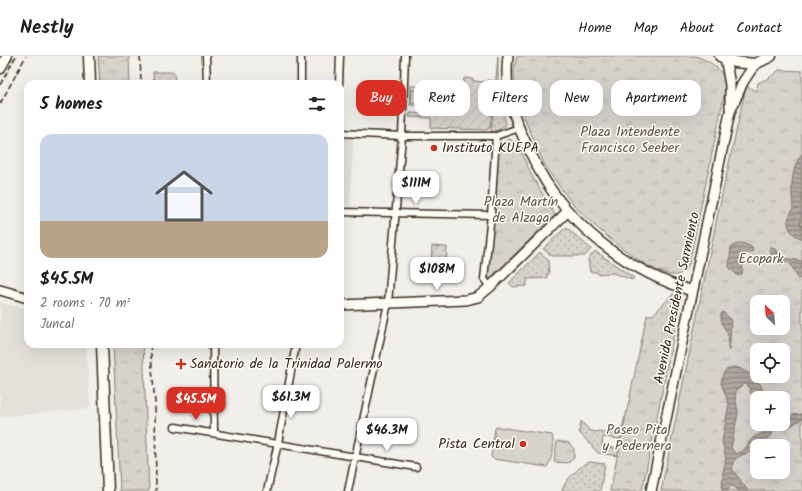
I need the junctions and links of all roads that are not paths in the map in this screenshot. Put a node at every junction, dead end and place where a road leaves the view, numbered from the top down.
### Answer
1 (7, 56) edge
2 (206, 56) edge
3 (301, 56) edge
4 (340, 56) edge
5 (405, 56) edge
6 (508, 56) edge
7 (723, 56) edge
8 (768, 57) edge
9 (88, 58) edge
10 (755, 64) junction
11 (0, 69) edge
12 (90, 80) edge
13 (207, 80) edge
14 (301, 80) edge
15 (339, 80) edge
16 (730, 112) junction
17 (519, 128) junction
18 (344, 133) edge
19 (402, 136) junction
20 (496, 136) junction
21 (568, 211) junction
22 (344, 212) edge
23 (396, 213) junction
24 (491, 216) junction
25 (490, 287) junction
26 (0, 290) edge
27 (692, 291) junction
28 (24, 297) edge
29 (388, 303) junction
30 (344, 306) edge
31 (102, 348) edge
32 (213, 348) edge
33 (295, 348) edge
34 (175, 427) dead end
35 (214, 433) junction
36 (278, 443) junction
37 (355, 456) junction
38 (416, 466) dead end
39 (108, 491) edge
40 (267, 491) edge
41 (348, 491) edge
42 (651, 491) edge

1 - 11 main road
2 - 13 street
3 - 14 street
4 - 15 street
5 - 19 street
6 - 17 main road
7 - 10 main road
7 - 16 main road, Avenida Presidente Sarmiento
8 - 10 main road
9 - 12 main road
10 - 16 main road, Avenida Presidente Sarmiento
16 - 27 main road, Avenida Presidente Sarmiento
17 - 20 street
17 - 21 main road
18 - 19 street
19 - 20 street
19 - 23 street
20 - 24 street
21 - 25 main road
21 - 27 main road
22 - 23 street
23 - 24 street
23 - 29 street
24 - 25 street
25 - 29 main road
26 - 28 main road
27 - 42 main road, Avenida Presidente Sarmiento
29 - 30 main road
29 - 37 street
31 - 39 main road
32 - 35 street
33 - 36 street
34 - 35 street
35 - 36 street
36 - 37 street
36 - 40 street
37 - 38 street
37 - 41 street

